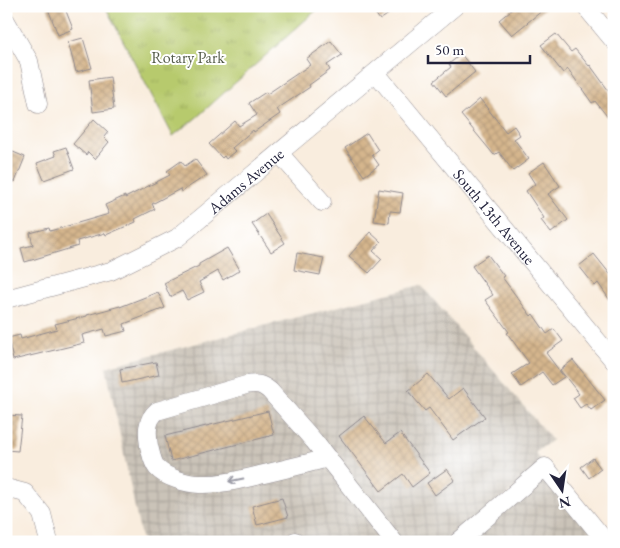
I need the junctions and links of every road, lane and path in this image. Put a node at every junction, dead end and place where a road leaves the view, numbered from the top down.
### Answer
1 (455, 6) edge
2 (585, 6) edge
3 (6, 21) edge
4 (614, 42) edge
5 (376, 73) junction
6 (38, 104) dead end
7 (279, 153) junction
8 (322, 202) dead end
9 (6, 299) edge
10 (614, 361) edge
11 (328, 458) junction
12 (6, 488) edge
13 (49, 542) edge
14 (394, 542) edge
15 (458, 542) edge
16 (606, 542) edge

1 - 5 street, Adams Avenue
2 - 4 street
3 - 6 street
5 - 7 street, Adams Avenue
5 - 10 street, South 13th Avenue
7 - 8 street
7 - 9 street, Adams Avenue
11 -> 11 street
11 - 14 street
12 - 13 street
15 - 16 street

